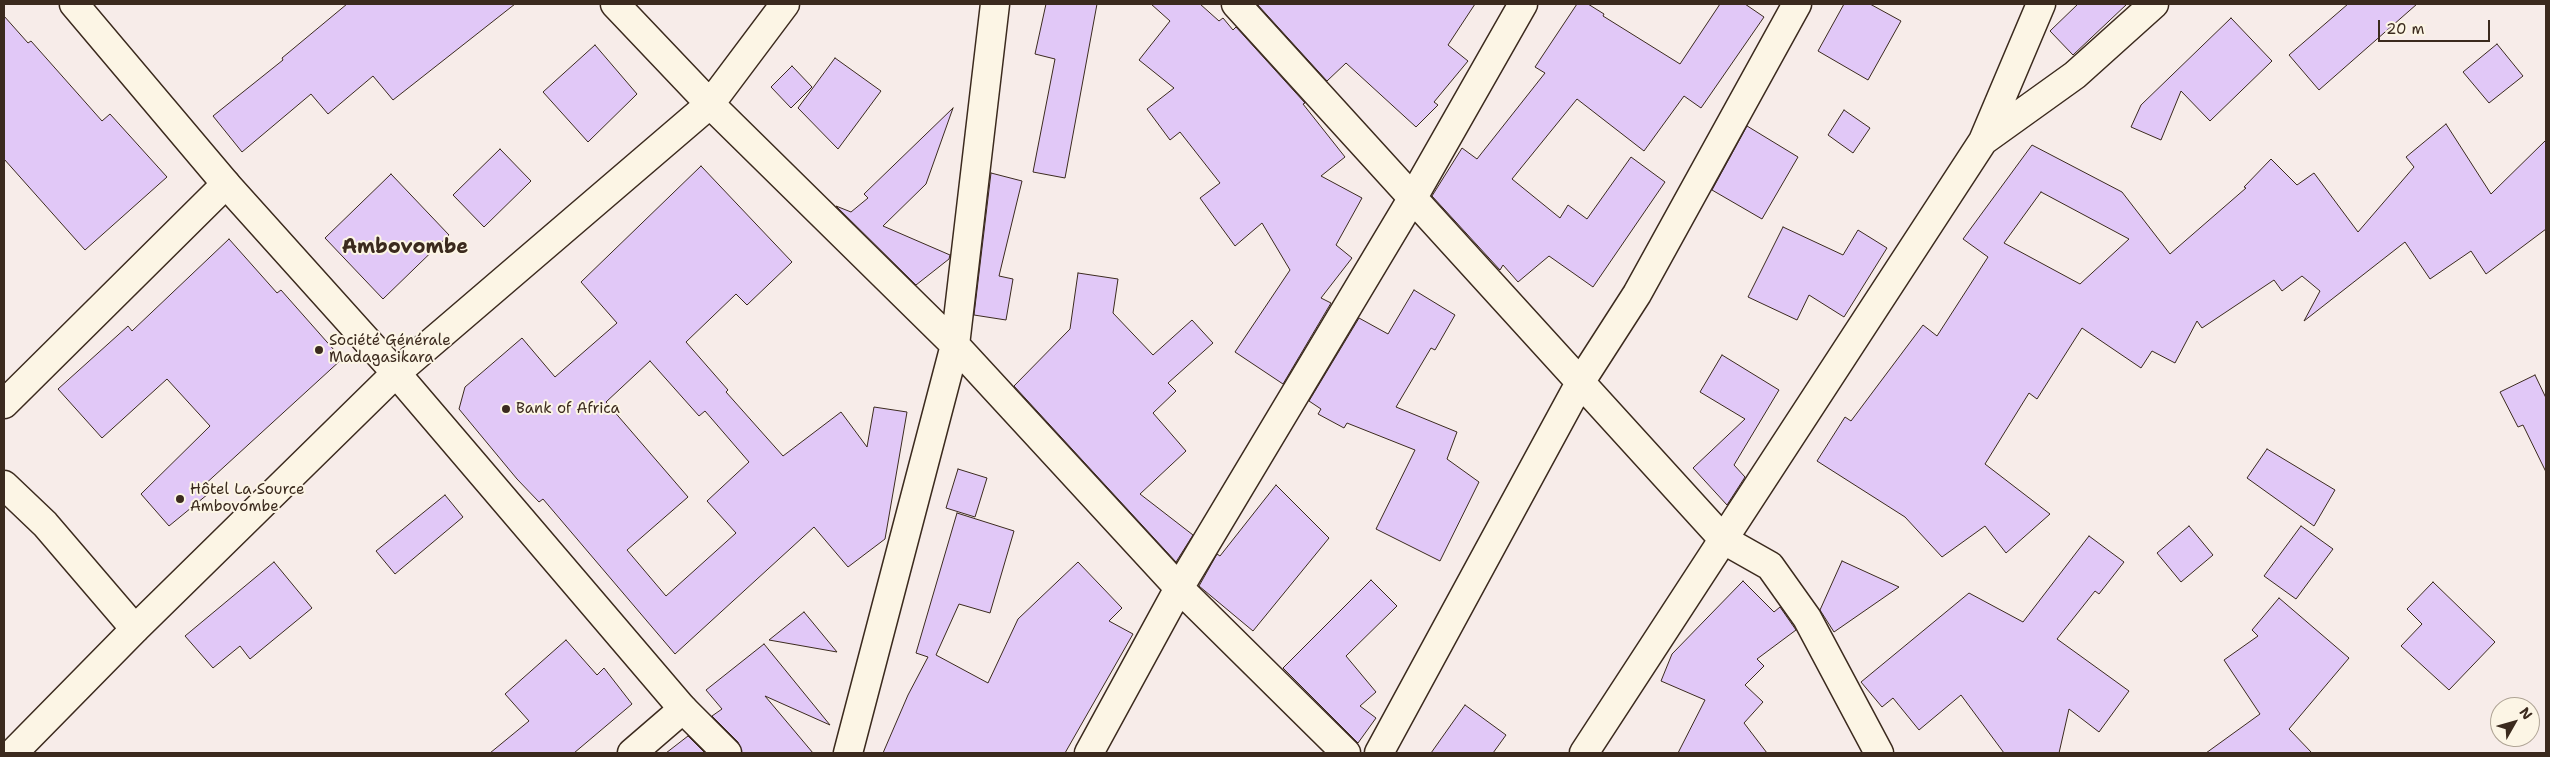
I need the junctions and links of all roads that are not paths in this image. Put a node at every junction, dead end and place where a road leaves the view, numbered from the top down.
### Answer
1 (74, 4) edge
2 (615, 4) edge
3 (785, 4) edge
4 (995, 4) edge
5 (1236, 4) edge
6 (1523, 4) edge
7 (1797, 4) edge
8 (2041, 4) edge
9 (2154, 4) edge
10 (710, 104) junction
11 (1983, 141) junction
12 (226, 184) junction
13 (1412, 200) junction
14 (955, 345) junction
15 (396, 373) junction
16 (1581, 381) junction
17 (4, 404) edge
18 (4, 485) edge
19 (1724, 540) junction
20 (1179, 588) junction
21 (135, 629) junction
22 (683, 709) junction
23 (13, 753) edge
24 (632, 753) edge
25 (727, 753) edge
26 (848, 753) edge
27 (1090, 753) edge
28 (1346, 753) edge
29 (1379, 753) edge
30 (1584, 753) edge
31 (1879, 753) edge

1 - 12 street
2 - 10 street
3 - 10 street
4 - 14 street
5 - 13 street
6 - 13 street
7 - 16 street
8 - 11 street
9 - 11 street
10 - 14 street
10 - 15 street
11 - 19 street
12 - 15 street
12 - 17 street
13 - 16 street
13 - 20 street
14 - 20 street
14 - 26 street
15 - 21 street
15 - 22 street
16 - 19 street
16 - 29 street
18 - 21 street
19 - 30 street
19 - 31 street
20 - 27 street
20 - 28 street
21 - 23 street
22 - 24 street
22 - 25 street

